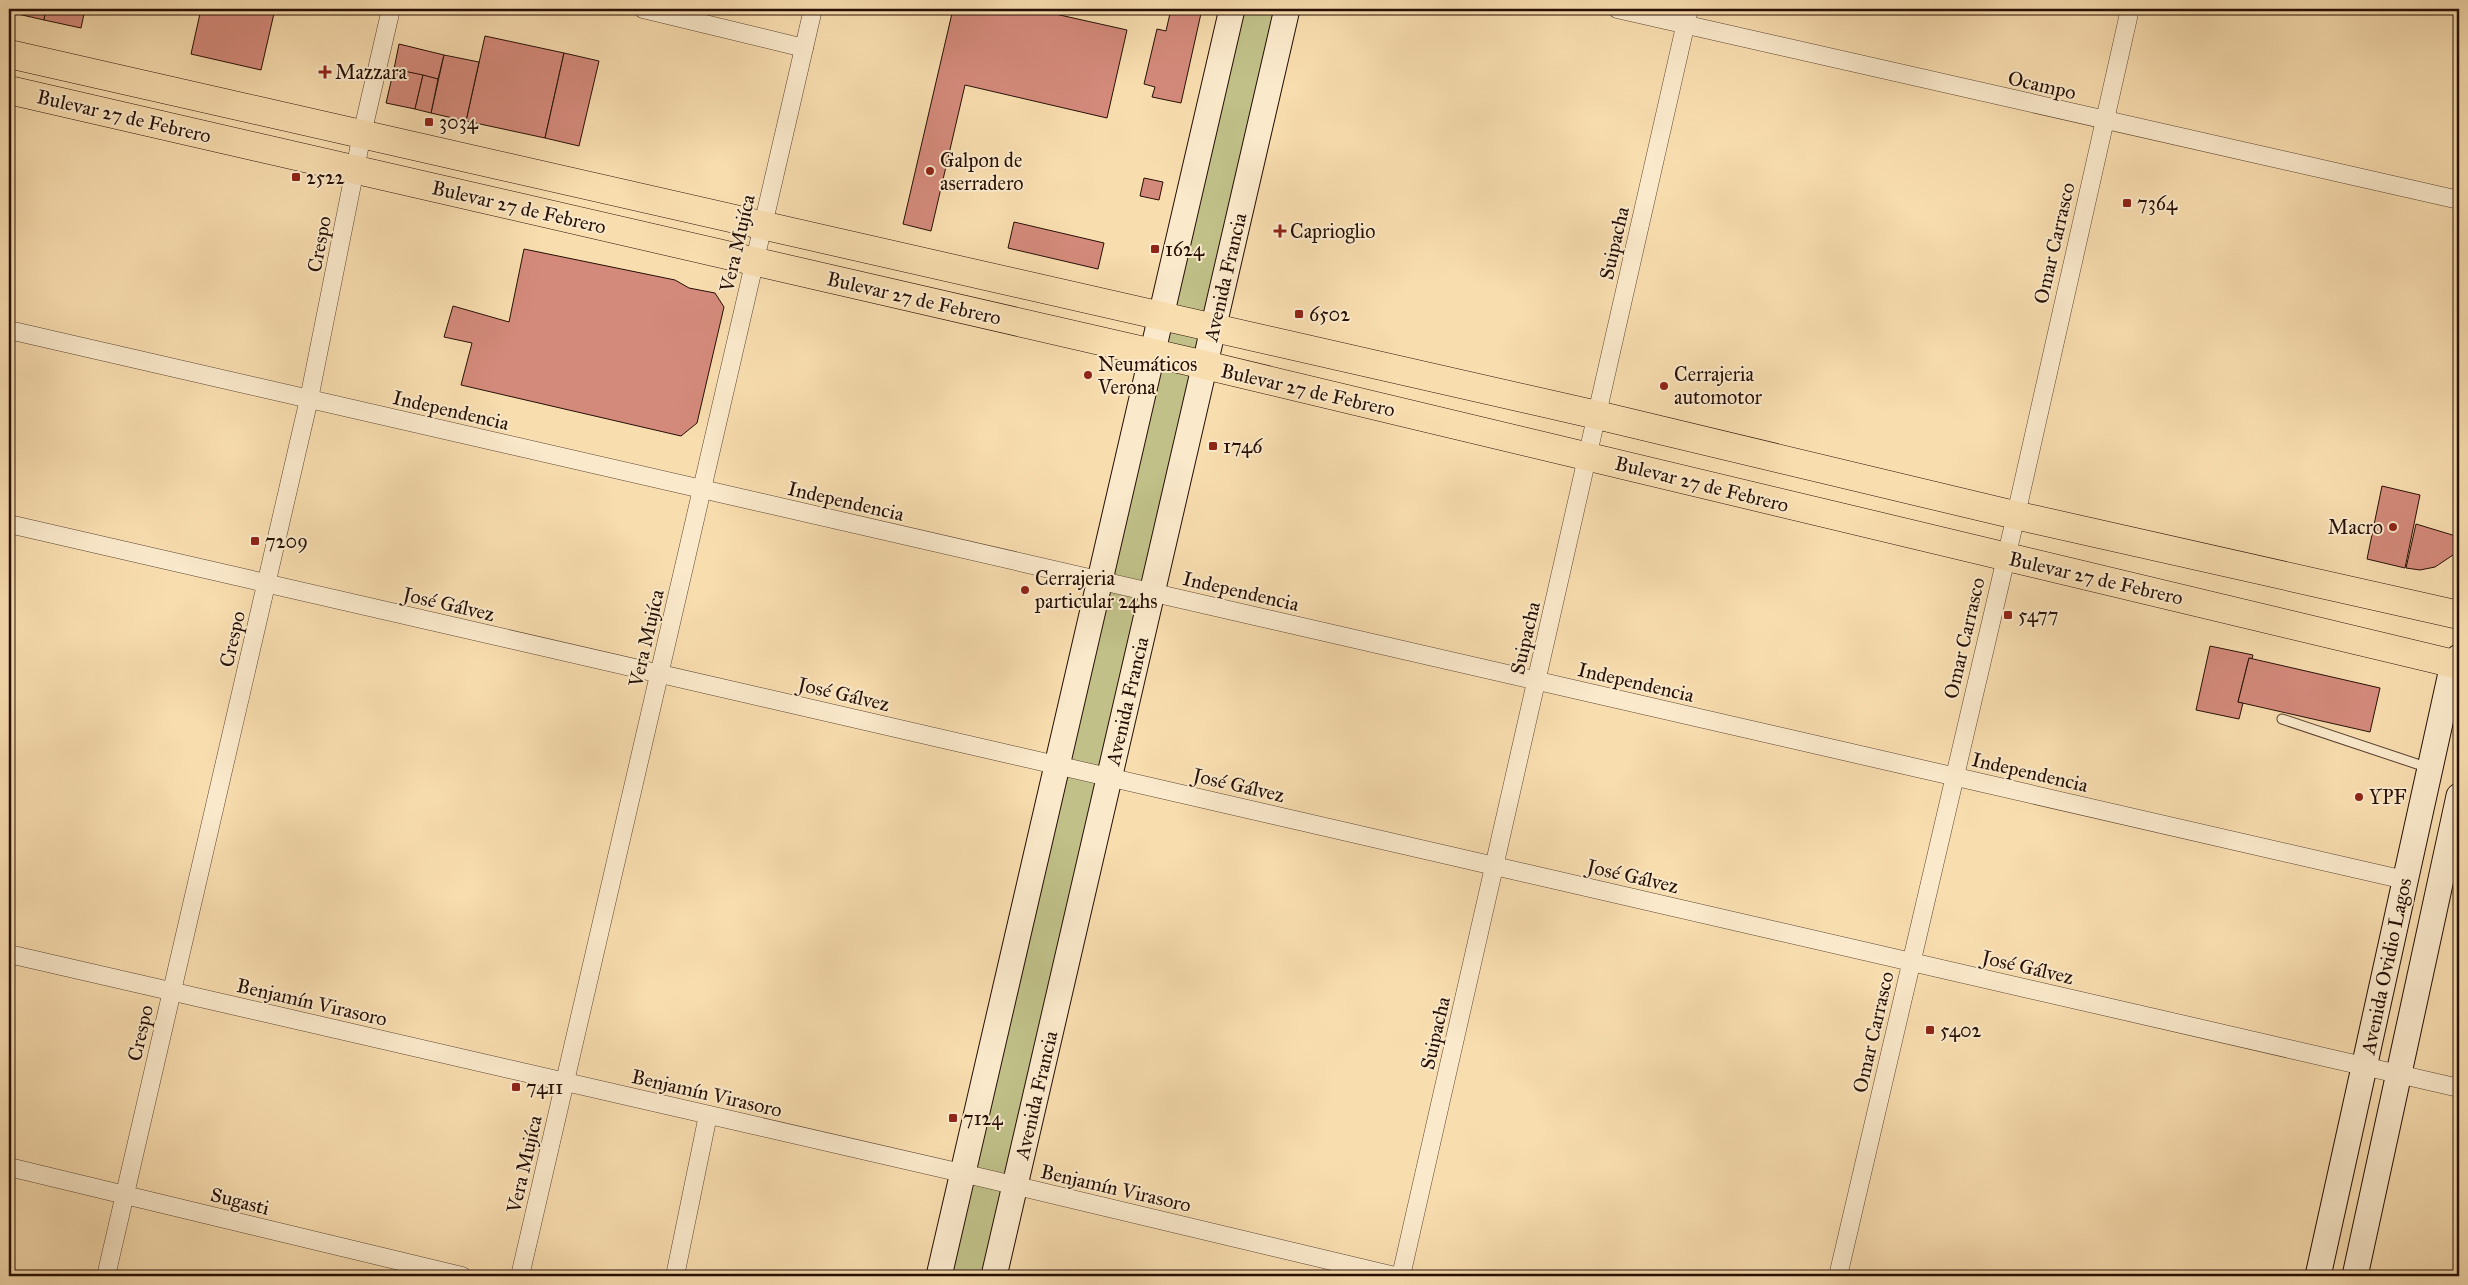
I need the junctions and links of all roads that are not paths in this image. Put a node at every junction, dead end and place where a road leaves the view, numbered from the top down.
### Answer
1 (391, 9) edge
2 (643, 9) edge
3 (814, 9) edge
4 (1232, 9) edge
5 (1288, 9) edge
6 (1617, 9) edge
7 (2130, 9) edge
8 (1687, 17) edge
9 (804, 48) junction
10 (9, 54) edge
11 (9, 90) edge
12 (2103, 121) junction
13 (362, 134) junction
14 (355, 169) junction
15 (2459, 200) edge
16 (763, 228) junction
17 (755, 262) junction
18 (1160, 317) junction
19 (1213, 328) junction
20 (9, 330) edge
21 (1152, 353) junction
22 (1205, 365) junction
23 (309, 399) junction
24 (1597, 416) junction
25 (1587, 457) junction
26 (702, 489) junction
27 (2015, 515) junction
28 (9, 524) edge
29 (2005, 557) junction
30 (1099, 580) junction
31 (266, 583) junction
32 (1152, 593) junction
33 (2459, 615) edge
34 (2457, 662) edge
35 (659, 674) junction
36 (1536, 681) junction
37 (2282, 719) dead end
38 (1057, 765) junction
39 (2430, 768) junction
40 (1954, 776) junction
41 (1109, 777) junction
42 (2459, 796) edge
43 (1494, 866) junction
44 (2405, 880) junction
45 (9, 954) edge
46 (1911, 962) junction
47 (172, 992) junction
48 (2365, 1066) junction
49 (2399, 1074) junction
50 (565, 1082) junction
51 (2459, 1088) edge
52 (708, 1115) junction
53 (9, 1168) edge
54 (962, 1173) junction
55 (1015, 1186) junction
56 (125, 1195) junction
57 (106, 1276) edge
58 (462, 1276) edge
59 (520, 1276) edge
60 (675, 1276) edge
61 (939, 1276) edge
62 (994, 1276) edge
63 (1395, 1276) edge
64 (1402, 1276) edge
65 (1838, 1276) edge
66 (2318, 1276) edge
67 (2355, 1276) edge

1 - 13 street, Crespo
2 - 9 street
3 - 9 street, Vera Mujíca
4 - 18 main road
5 - 19 main road, Avenida Francia
6 - 8 street, Ocampo
7 - 12 street, Omar Carrasco
8 - 12 street, Ocampo
8 - 24 street, Suipacha
9 - 16 street, Vera Mujíca
10 - 13 main road, Bulevar 27 de Febrero
11 - 14 main road, Bulevar 27 de Febrero
12 - 15 street, Ocampo
12 - 27 street, Omar Carrasco
13 - 14 street, Crespo
13 - 16 main road, Bulevar 27 de Febrero
14 - 17 main road, Bulevar 27 de Febrero
14 - 23 street, Crespo
16 - 17 street, Vera Mujíca
16 - 18 main road, Bulevar 27 de Febrero
17 - 21 main road, Bulevar 27 de Febrero
17 - 26 street, Vera Mujíca
18 - 19 main road, Bulevar 27 de Febrero
18 - 21 main road
19 - 22 main road, Avenida Francia
19 - 24 main road, Bulevar 27 de Febrero
20 - 23 street, Independencia
21 - 22 main road, Bulevar 27 de Febrero
21 - 30 main road
22 - 25 main road, Bulevar 27 de Febrero
22 - 32 main road, Avenida Francia
23 - 26 street, Independencia
23 - 31 street, Crespo
24 - 25 street, Suipacha
24 - 27 main road, Bulevar 27 de Febrero
25 - 29 main road, Bulevar 27 de Febrero
25 - 36 street, Suipacha
26 - 30 street, Independencia
26 - 35 street, Vera Mujíca
27 - 29 street, Omar Carrasco
27 - 33 main road, Bulevar 27 de Febrero
28 - 31 street, José Gálvez
29 - 34 main road, Bulevar 27 de Febrero
29 - 40 street, Omar Carrasco
30 - 32 street, Independencia
30 - 38 main road
31 - 35 street, José Gálvez
31 - 47 street, Crespo
32 - 36 street, Independencia
32 - 41 main road, Avenida Francia
34 - 39 main road, Avenida Ovidio Lagos
35 - 38 street, José Gálvez
35 - 50 street, Vera Mujíca
36 - 40 street, Independencia
36 - 43 street, Suipacha
37 - 39 lane
38 - 41 street, José Gálvez
38 - 54 main road
39 - 44 main road, Avenida Ovidio Lagos
40 - 44 street, Independencia
40 - 46 street, Omar Carrasco
41 - 43 street, José Gálvez
41 - 55 main road, Avenida Francia
42 - 49 main road, Avenida Ovidio Lagos
43 - 46 street, José Gálvez
43 - 64 street, Suipacha
44 - 48 main road, Avenida Ovidio Lagos
45 - 47 street, Benjamín Virasoro
46 - 48 street, José Gálvez
46 - 65 street, Omar Carrasco
47 - 50 street, Benjamín Virasoro
47 - 56 street, Crespo
48 - 49 street, José Gálvez
48 - 66 main road, Avenida Ovidio Lagos
49 - 51 street, José Gálvez
49 - 67 main road, Avenida Ovidio Lagos
50 - 52 street, Benjamín Virasoro
50 - 59 street, Vera Mujíca
52 - 54 street, Benjamín Virasoro
52 - 60 street
53 - 56 street, Sugasti
54 - 55 street, Benjamín Virasoro
54 - 61 main road
55 - 62 main road, Avenida Francia
55 - 63 street, Benjamín Virasoro
56 - 57 street, Crespo
56 - 58 street, Sugasti

